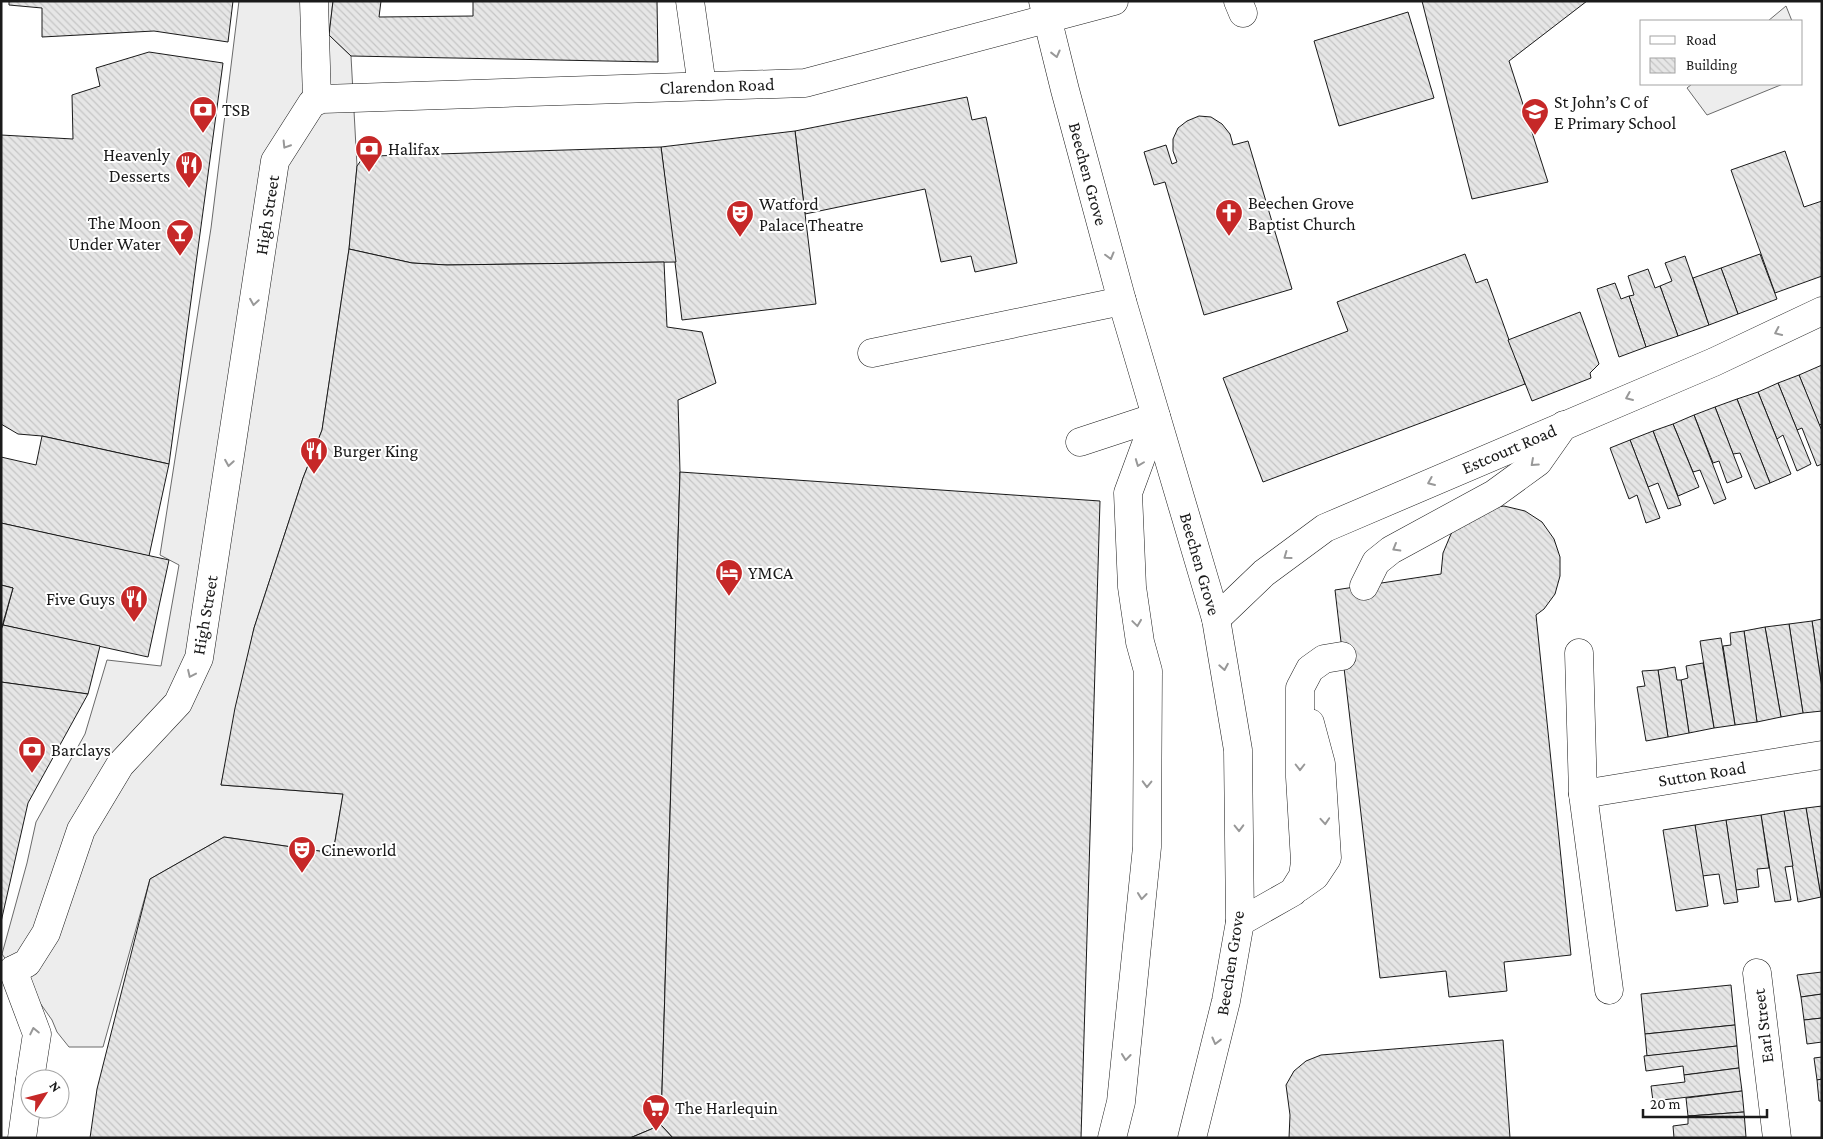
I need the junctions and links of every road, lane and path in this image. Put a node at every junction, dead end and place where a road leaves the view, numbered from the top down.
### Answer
1 (314, 1) edge
2 (690, 1) edge
3 (1114, 1) edge
4 (1045, 10) edge
5 (702, 86) junction
6 (314, 102) junction
7 (1122, 301) junction
8 (1822, 311) edge
9 (872, 353) dead end
10 (1156, 417) junction
11 (1564, 425) junction
12 (1080, 442) dead end
13 (1364, 586) dead end
14 (1216, 619) junction
15 (1579, 653) dead end
16 (1342, 656) dead end
17 (1822, 754) edge
18 (1583, 794) junction
19 (1240, 922) junction
20 (7, 969) edge
21 (1757, 973) dead end
22 (1609, 990) dead end
23 (31, 1069) edge
24 (25, 1119) edge
25 (22, 1138) edge
26 (1112, 1138) edge
27 (1192, 1138) edge
28 (1777, 1138) edge

1 - 6 street
2 - 5 street
3 - 4 street, Clarendon Road
4 - 5 street, Clarendon Road
4 -> 7 street, Beechen Grove
5 - 6 street, Clarendon Road
6 -> 20 street, High Street
7 - 9 street
7 - 10 street, Beechen Grove
8 -> 11 street, Estcourt Road
10 - 12 street
10 - 14 street, Beechen Grove
10 -> 26 street
11 -> 13 street
11 -> 14 street, Estcourt Road
14 -> 19 street, Beechen Grove
15 - 18 street
16 -> 19 street
17 - 18 street, Sutton Road
18 - 22 street
19 -> 27 street, Beechen Grove
23 -> 20 street, High Street
21 - 28 street, Earl Street
24 - 25 street, High Street

